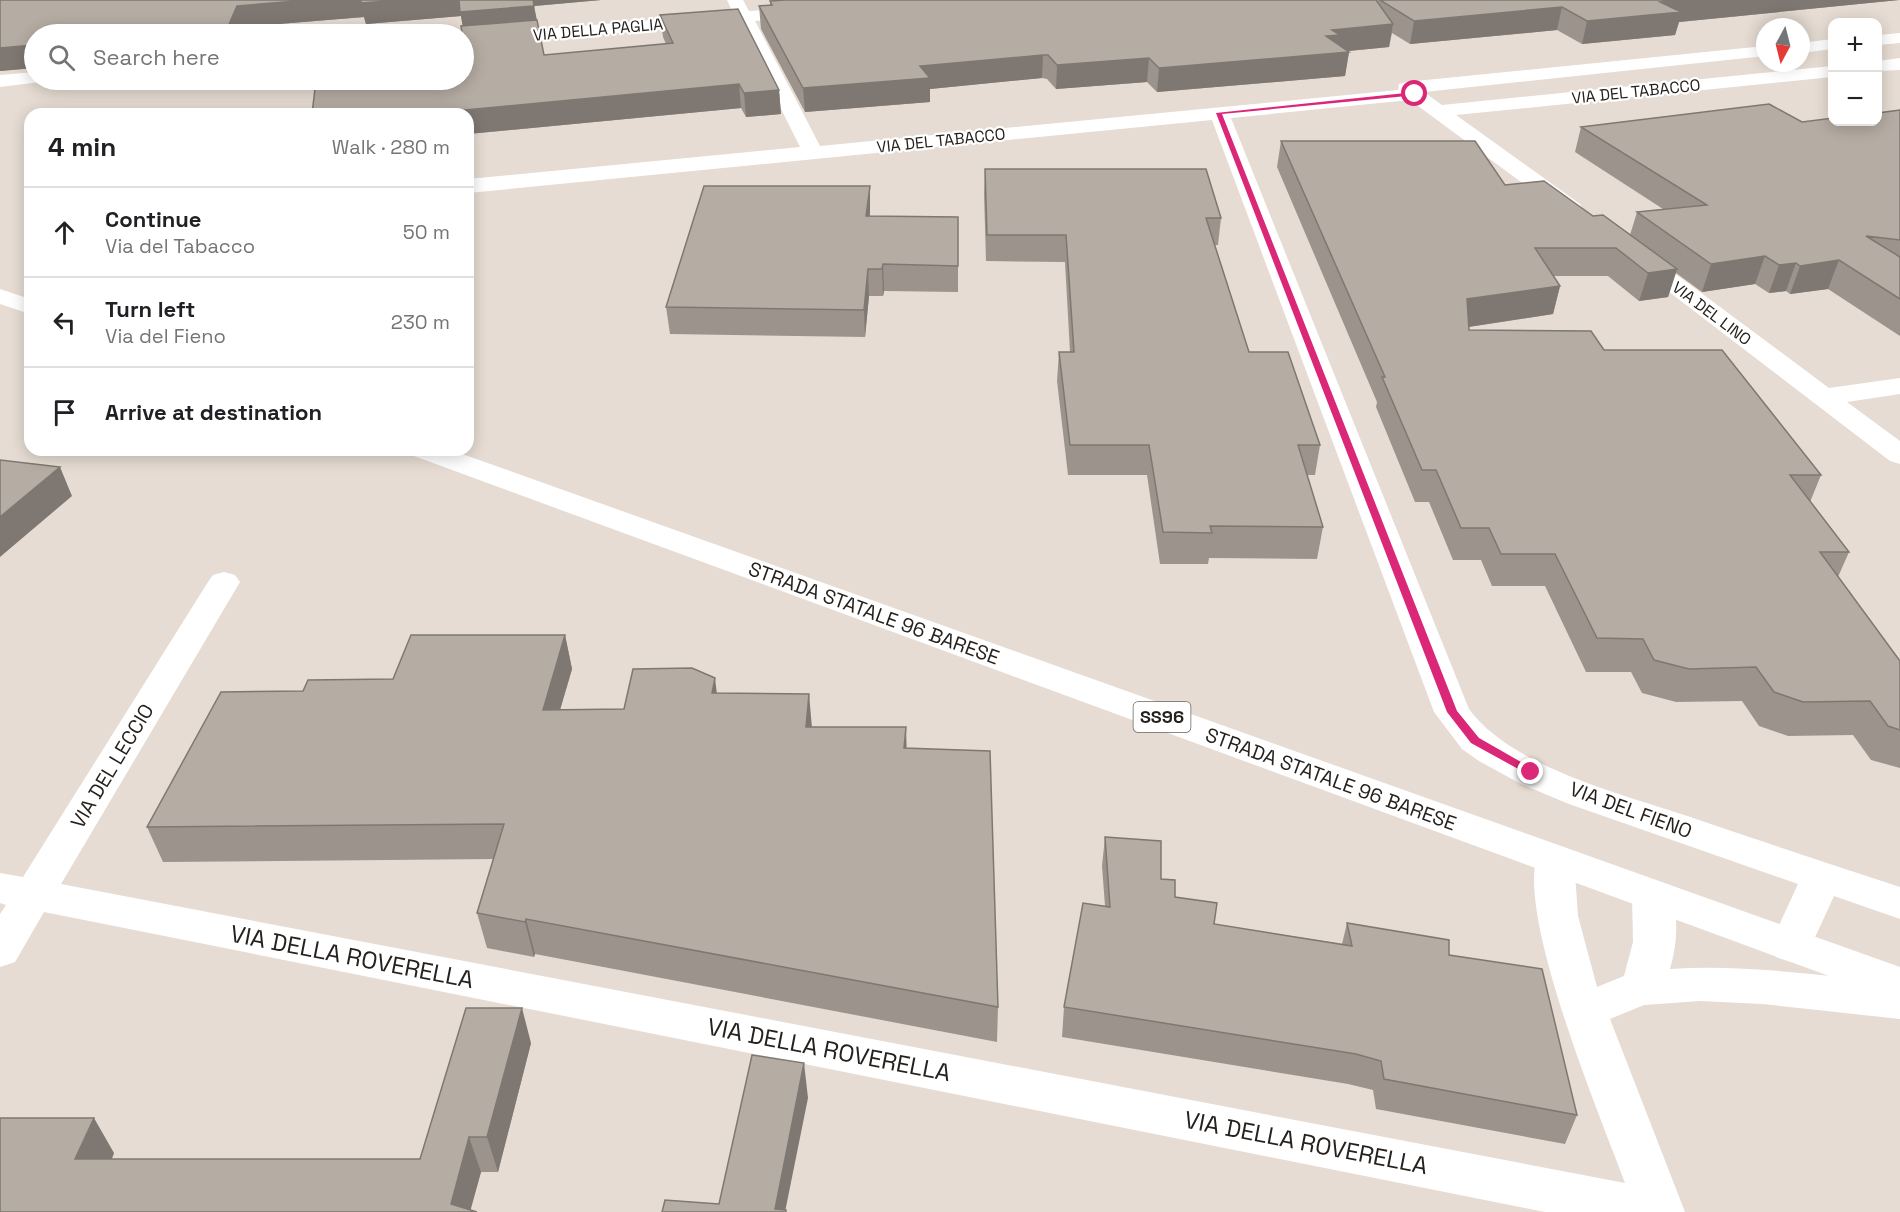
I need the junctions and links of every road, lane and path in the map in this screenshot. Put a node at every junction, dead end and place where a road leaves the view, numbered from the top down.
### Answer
1 (735, 0) edge
2 (824, 10) edge
3 (744, 17) junction
4 (1900, 38) edge
5 (474, 40) edge
6 (1882, 40) edge
7 (1828, 45) edge
8 (1810, 47) edge
9 (1756, 52) edge
10 (1900, 64) edge
11 (1882, 66) edge
12 (1828, 72) edge
13 (24, 79) edge
14 (0, 81) edge
15 (1410, 91) junction
16 (1439, 111) junction
17 (1219, 113) junction
18 (813, 152) junction
19 (474, 185) edge
20 (1590, 222) edge
21 (1618, 243) edge
22 (0, 296) edge
23 (24, 305) edge
24 (1900, 386) edge
25 (1826, 397) junction
26 (1900, 454) edge
27 (441, 456) edge
28 (224, 582) dead end
29 (1554, 859) junction
30 (1822, 877) junction
31 (17, 891) edge
32 (1652, 895) junction
33 (1900, 903) edge
34 (1791, 945) junction
35 (0, 950) edge
36 (1900, 985) edge
37 (1641, 988) junction
38 (1900, 1001) edge
39 (1586, 1010) junction
40 (1659, 1212) edge

1 - 3 street
2 - 3 street, VIA DELLA PAGLIA
3 - 5 street, VIA DELLA PAGLIA
3 - 18 street
4 - 6 street
7 - 8 street
9 - 15 street, VIA DEL TABACCO
10 - 11 street
12 - 16 street, VIA DEL TABACCO
13 - 14 street
15 - 16 street
15 - 17 street, VIA DEL TABACCO
16 - 20 street
17 - 18 street, VIA DEL TABACCO
17 - 30 street, VIA DEL FIENO
18 - 19 street, VIA DEL TABACCO
21 - 25 street, VIA DEL LINO
22 - 23 street
24 - 25 street
25 - 26 street, VIA DEL LINO
27 - 29 street, STRADA STATALE 96 BARESE / SS96
28 - 31 street, VIA DEL LECCIO
29 - 32 street, STRADA STATALE 96 BARESE / SS96
29 - 39 street
30 - 33 street, VIA DEL FIENO
30 - 34 street
31 - 35 street, VIA DEL LECCIO
31 - 40 street, VIA DELLA ROVERELLA
32 - 34 street, STRADA STATALE 96 BARESE / SS96
32 - 37 street
34 - 36 street, STRADA STATALE 96 BARESE / SS96
37 - 38 street
37 - 39 street
39 - 40 street

